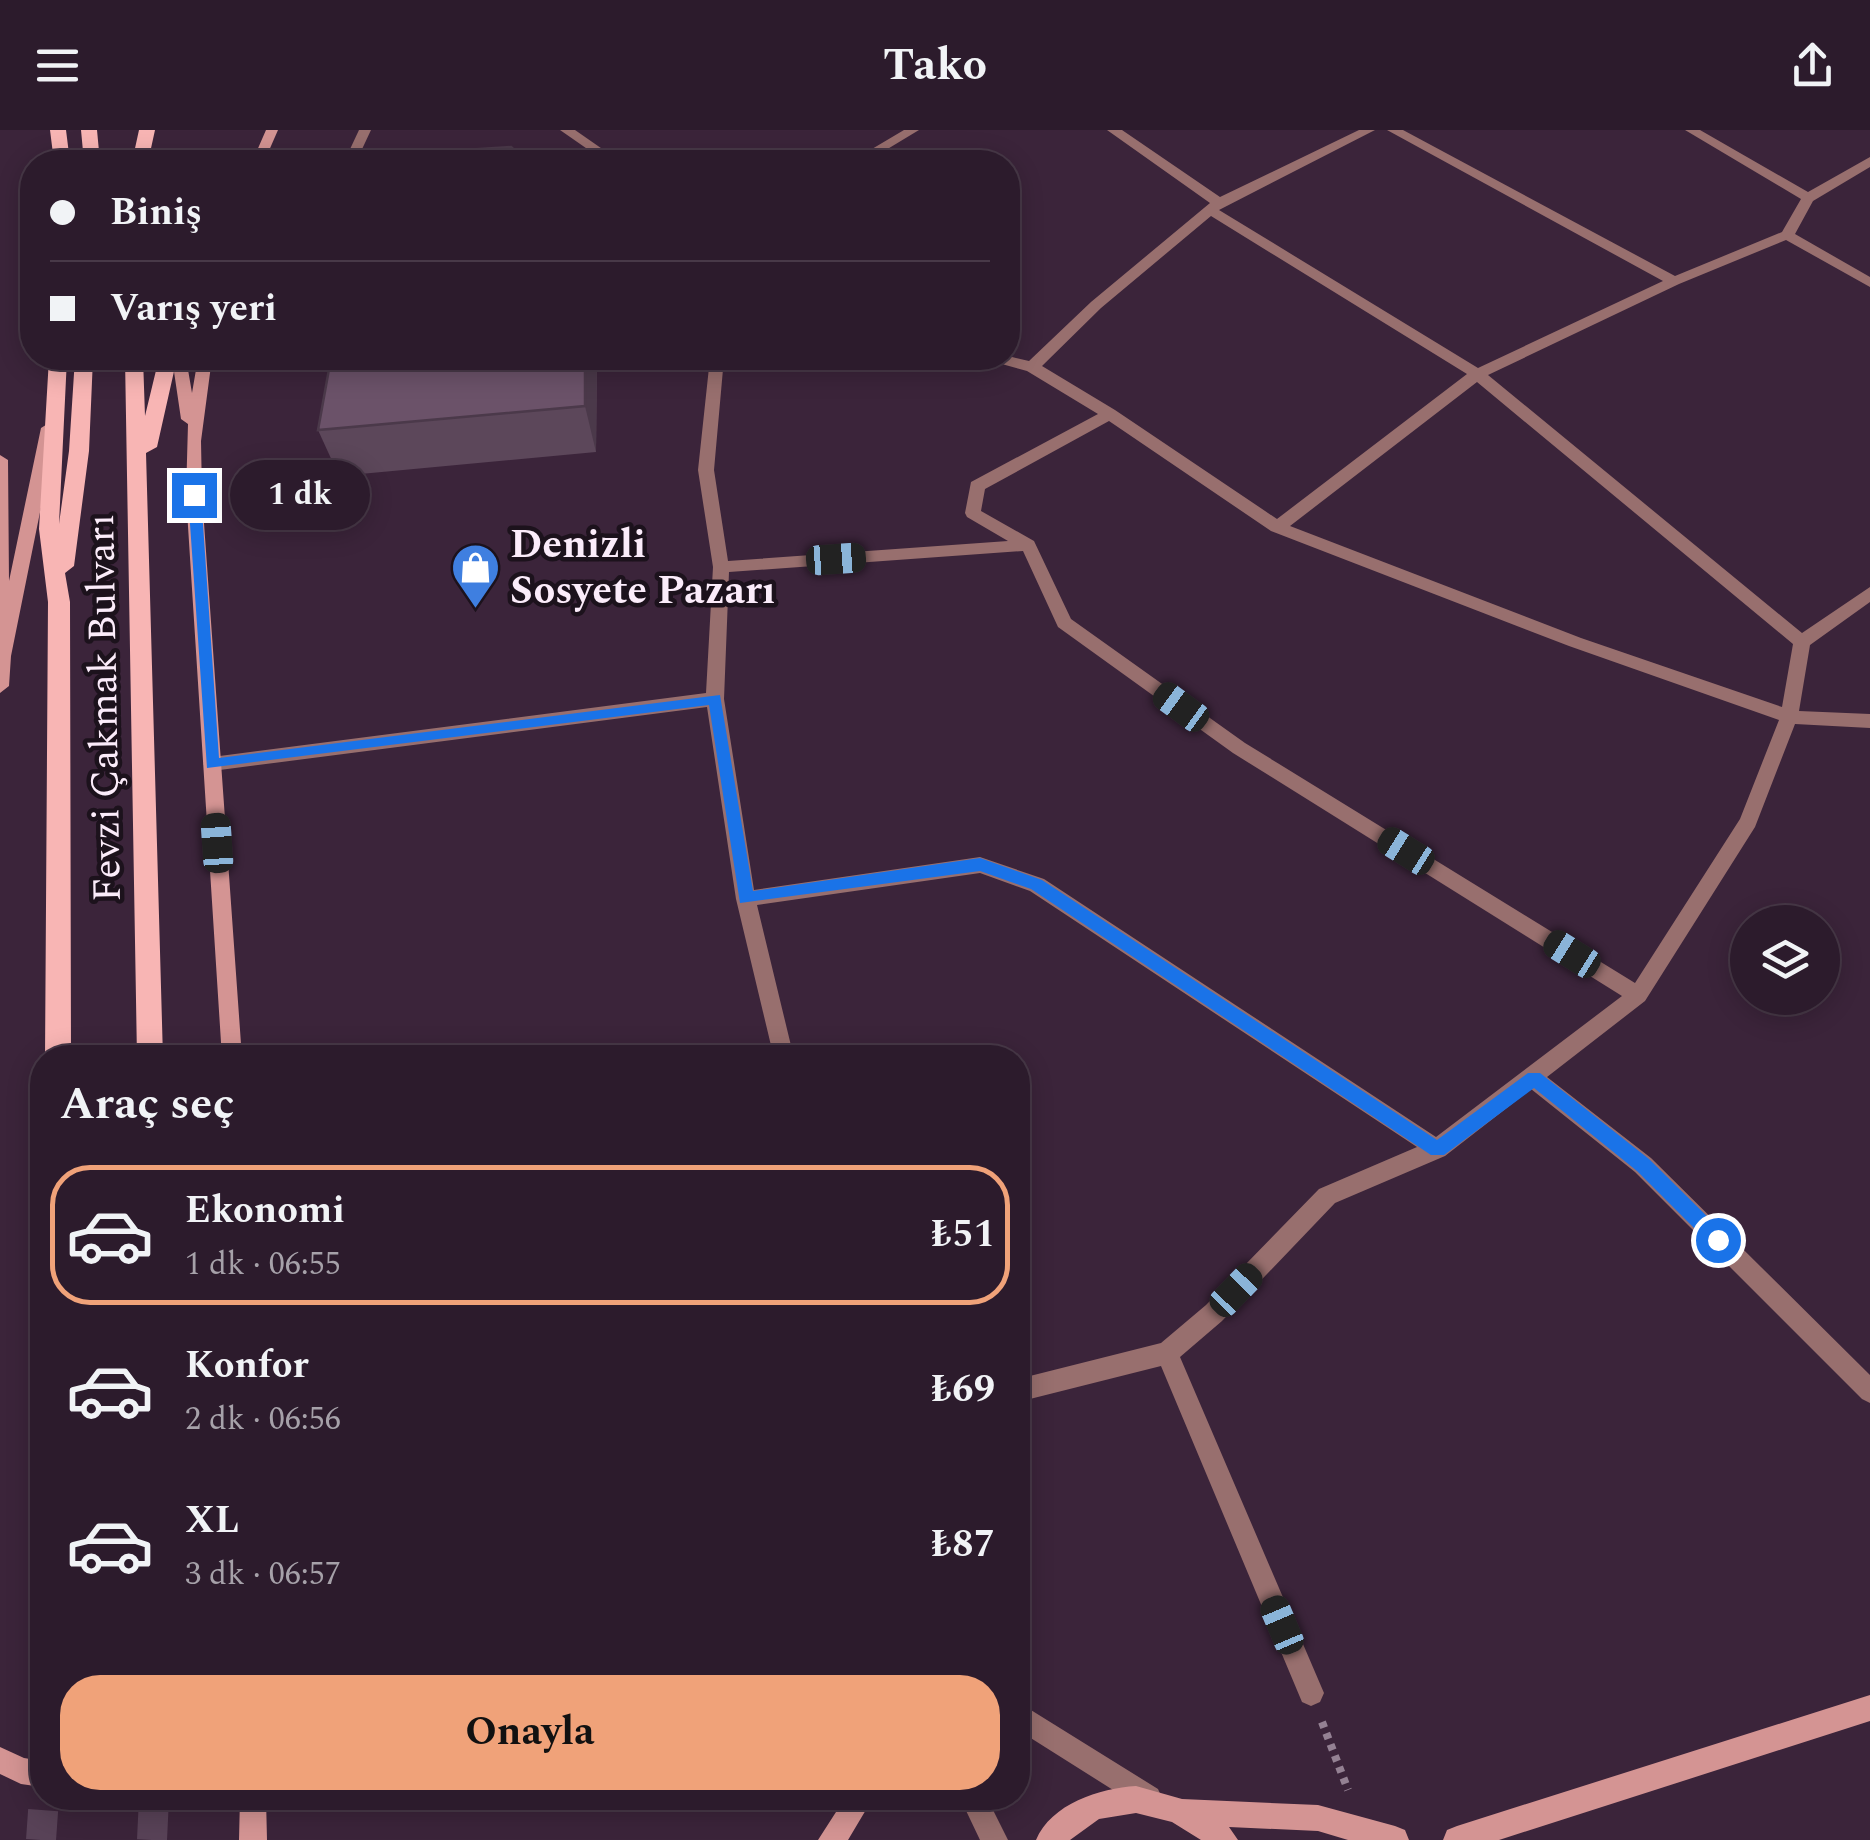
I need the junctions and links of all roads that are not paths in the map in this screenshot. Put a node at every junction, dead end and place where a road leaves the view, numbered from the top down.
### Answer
1 (566, 130) edge
2 (913, 130) edge
3 (1113, 130) edge
4 (1369, 130) edge
5 (1393, 130) edge
6 (1692, 130) edge
7 (596, 150) edge
8 (878, 150) edge
9 (1870, 161) edge
10 (1808, 198) junction
11 (1215, 207) junction
12 (1787, 236) junction
13 (1674, 280) junction
14 (1870, 283) edge
15 (1020, 363) edge
16 (1032, 366) junction
17 (57, 370) edge
18 (83, 370) edge
19 (134, 370) edge
20 (165, 370) edge
21 (181, 370) edge
22 (203, 370) edge
23 (716, 370) edge
24 (1477, 374) junction
25 (56, 397) junction
26 (1110, 414) junction
27 (193, 440) junction
28 (0, 460) edge
29 (1277, 528) junction
30 (138, 537) junction
31 (1028, 544) junction
32 (721, 567) junction
33 (1870, 593) edge
34 (59, 602) junction
35 (1802, 642) junction
36 (2, 656) edge
37 (0, 686) edge
38 (715, 699) junction
39 (1789, 716) junction
40 (1870, 721) edge
41 (212, 764) junction
42 (746, 899) junction
43 (1638, 994) junction
44 (58, 1045) edge
45 (150, 1045) edge
46 (231, 1045) edge
47 (781, 1045) edge
48 (1534, 1078) junction
49 (1438, 1150) junction
50 (1167, 1353) junction
51 (1030, 1387) edge
52 (1870, 1391) edge
53 (1311, 1693) road end
54 (1870, 1708) edge
55 (1030, 1723) edge
56 (0, 1760) edge
57 (30, 1772) edge
58 (1151, 1799) junction
59 (253, 1810) edge
60 (852, 1810) edge
61 (978, 1810) edge
62 (1184, 1811) junction
63 (253, 1840) edge
64 (832, 1840) edge
65 (994, 1840) edge
66 (1050, 1840) edge
67 (1224, 1840) edge
68 (1395, 1840) edge
69 (1458, 1840) edge

1 - 7 street
2 - 8 street
3 - 11 street
4 - 11 street
5 - 13 street
6 - 10 street
9 - 10 street
10 - 12 street
11 - 16 street
11 - 24 street
12 - 13 street
12 - 14 street
13 - 24 street
15 - 16 street
16 - 26 street
17 - 25 main road, Fevzi Çakmak Bulvarı
18 - 34 main road
19 - 30 main road, Fevzi Çakmak Bulvarı
20 - 30 main road
21 - 27 main road
22 - 27 main road
23 - 32 street
24 - 29 street
24 - 35 street
25 - 34 main road, Fevzi Çakmak Bulvarı
25 - 36 main road
26 - 29 street
26 - 31 street
27 - 41 main road
28 - 36 main road
29 - 39 street
30 - 45 main road, Fevzi Çakmak Bulvarı
31 - 32 street
31 - 43 street
32 - 38 street
33 - 35 street
34 - 44 main road, Fevzi Çakmak Bulvarı
35 - 39 street
36 - 37 main road
38 - 41 street
38 - 42 street
39 - 40 street
39 - 43 street
41 - 46 main road
42 - 47 street
42 - 49 street
43 - 48 street
48 - 49 street
48 - 52 street
49 - 50 street
50 - 51 street
50 - 53 street
54 - 69 main road
55 - 58 street
56 - 57 main road
58 - 62 main road
58 - 66 main road
59 - 63 main road
60 - 64 main road
61 - 65 street
62 - 67 main road
62 - 68 main road

